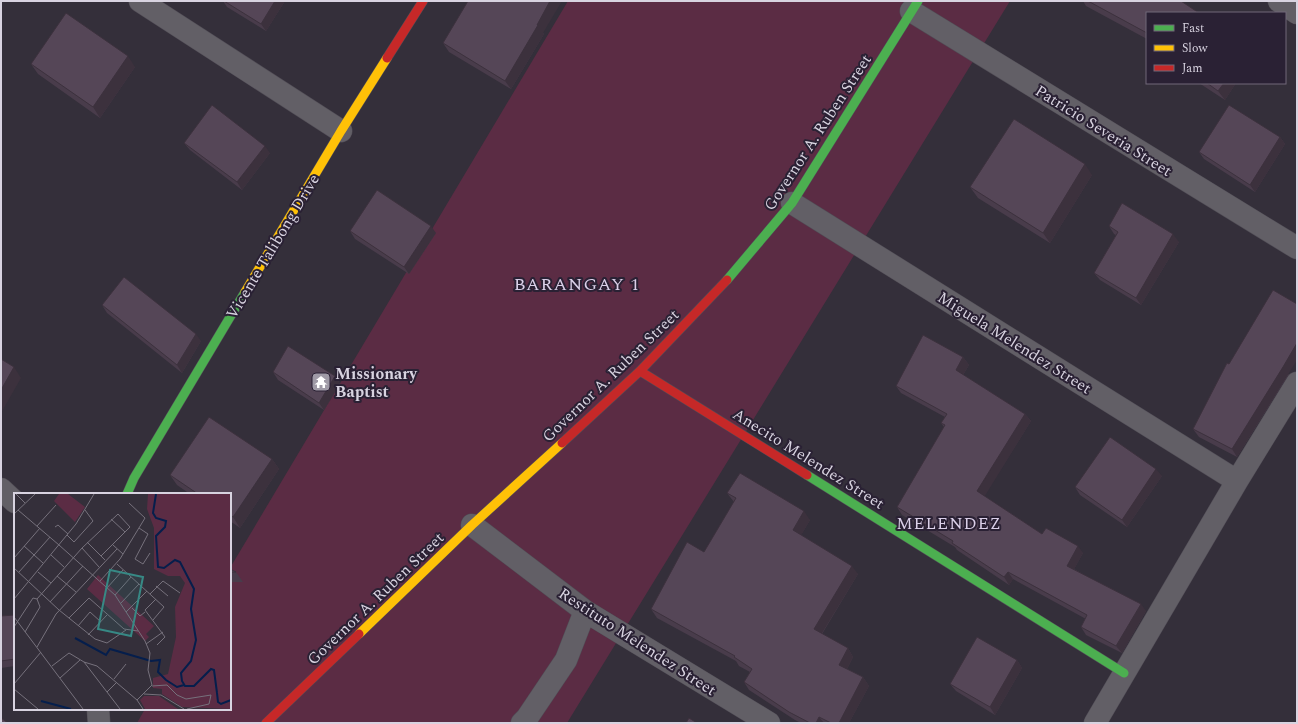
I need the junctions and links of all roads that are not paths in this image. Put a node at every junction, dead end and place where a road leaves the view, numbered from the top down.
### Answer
1 (140, 1) edge
2 (423, 1) edge
3 (1279, 1) edge
4 (915, 6) edge
5 (170, 9) edge
6 (1297, 13) edge
7 (341, 131) junction
8 (792, 203) junction
9 (1297, 248) edge
10 (640, 371) junction
11 (1297, 383) edge
12 (1237, 481) junction
13 (1, 489) edge
14 (127, 493) edge
15 (14, 501) edge
16 (472, 525) junction
17 (585, 611) junction
18 (1124, 673) junction
19 (98, 710) edge
20 (99, 723) edge
21 (266, 723) edge
22 (522, 723) edge
23 (769, 723) edge
24 (1095, 723) edge

1 - 5 street
2 - 7 street, Vicente Talibong Drive
3 - 6 street
4 - 8 street, Governor A. Ruben Street
4 - 9 street, Patricio Severia Street
5 - 7 street
7 - 14 street, Vicente Talibong Drive
8 - 10 street, Governor A. Ruben Street
8 - 12 street, Miguela Melendez Street
10 - 16 street, Governor A. Ruben Street
10 - 18 street, Anecito Melendez Street
11 - 12 street
12 - 18 street
13 - 15 street
16 - 17 street, Restituto Melendez Street
16 - 21 street, Governor A. Ruben Street
17 - 22 street
17 - 23 street, Restituto Melendez Street
18 - 24 street
19 - 20 street

